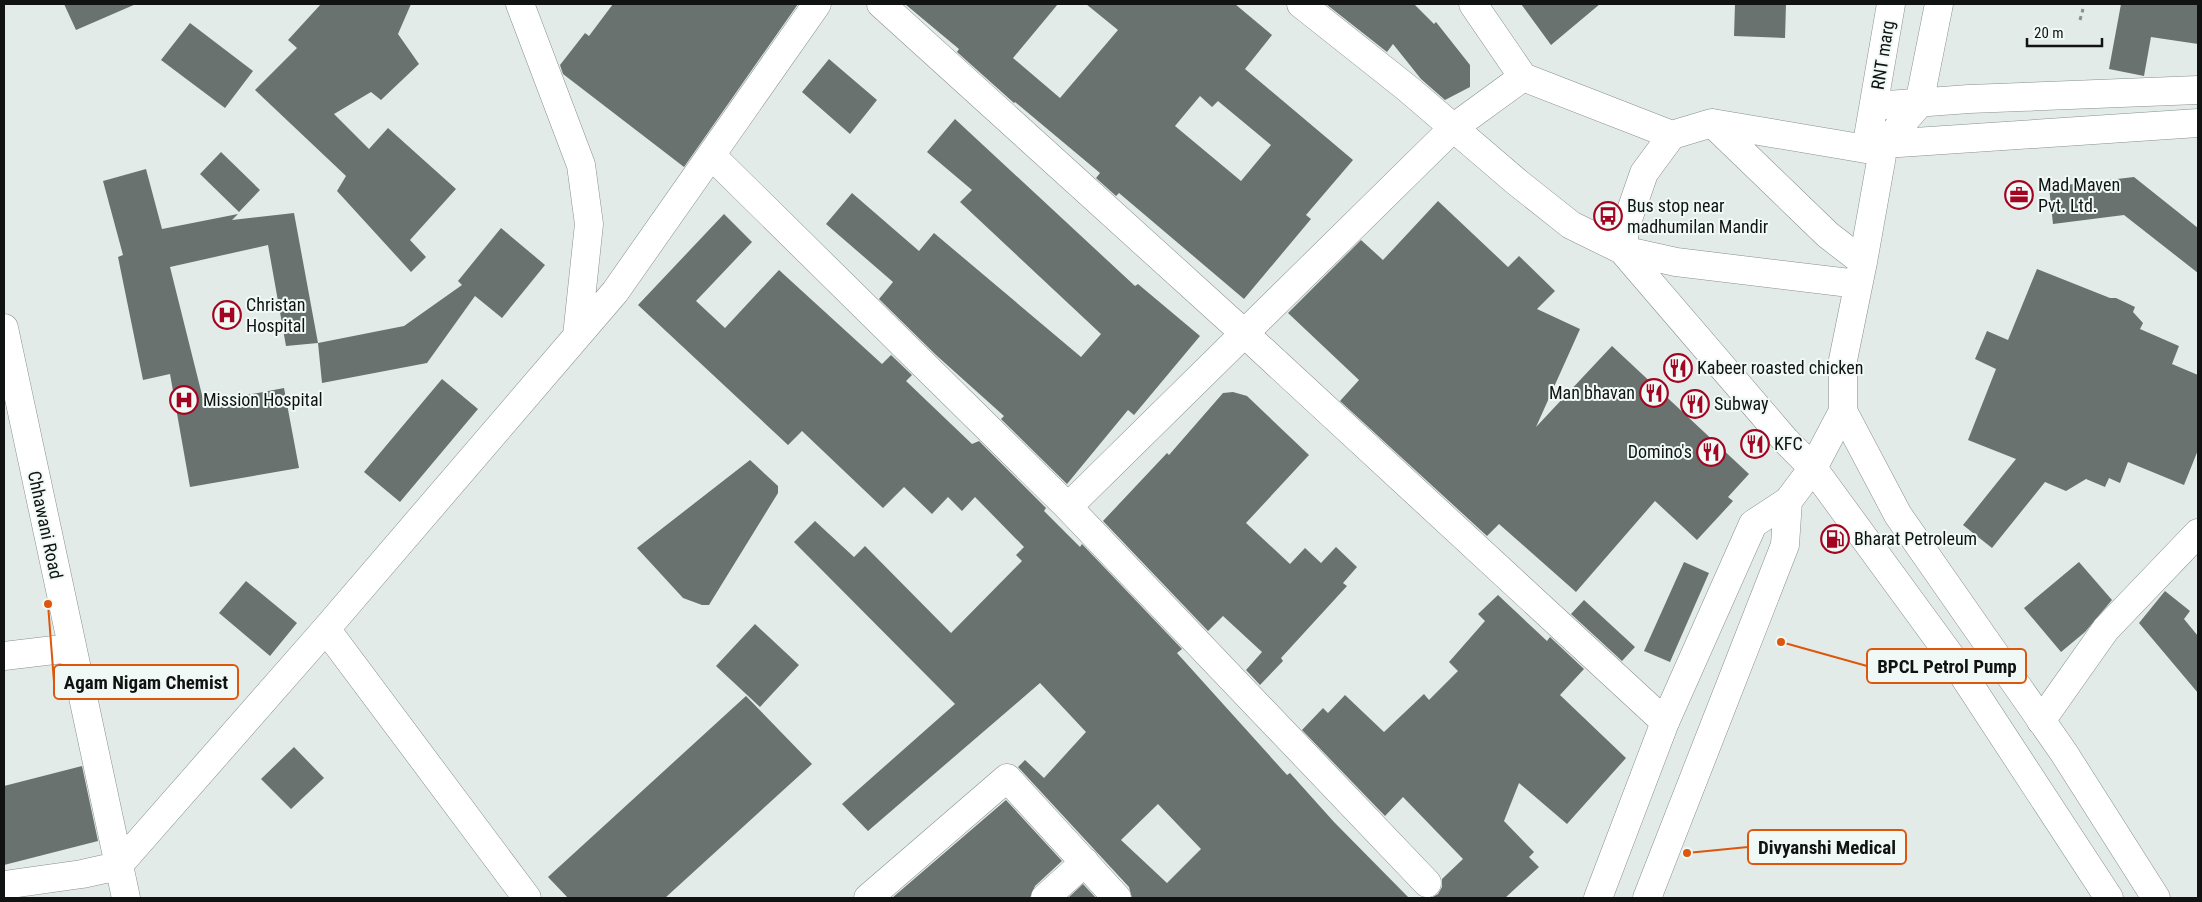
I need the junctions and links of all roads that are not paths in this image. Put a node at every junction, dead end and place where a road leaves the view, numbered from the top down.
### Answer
1 (520, 4) edge
2 (817, 4) edge
3 (881, 4) edge
4 (1301, 4) edge
5 (1473, 4) edge
6 (1892, 4) edge
7 (1938, 4) edge
8 (1524, 77) junction
9 (2198, 90) edge
10 (1920, 104) junction
11 (1874, 106) junction
12 (1712, 123) junction
13 (2198, 123) edge
14 (1453, 128) junction
15 (1672, 135) junction
16 (1875, 147) junction
17 (711, 155) junction
18 (1622, 250) junction
19 (1861, 273) junction
20 (4, 328) edge
21 (1245, 334) junction
22 (577, 336) junction
23 (1843, 410) junction
24 (1813, 468) junction
25 (1788, 501) junction
26 (1068, 507) junction
27 (2198, 533) edge
28 (326, 629) junction
29 (71, 648) junction
30 (4, 656) edge
31 (2042, 721) junction
32 (1665, 722) junction
33 (1085, 862) junction
34 (118, 866) junction
35 (1427, 883) dead end
36 (4, 885) edge
37 (126, 898) edge
38 (527, 898) edge
39 (868, 898) edge
40 (1045, 898) edge
41 (1117, 898) edge
42 (1598, 898) edge
43 (1647, 898) edge
44 (2109, 898) edge
45 (2156, 898) edge

1 - 22 street
2 - 17 street
3 - 21 street
4 - 14 street
5 - 8 street
6 - 11 street, RNT marg
7 - 10 street
8 - 14 street
8 - 15 street
9 - 10 street
10 - 11 street
10 - 16 street
11 - 16 street, RNT marg
12 - 15 street
12 - 16 street
12 - 19 street
13 - 16 street
14 - 18 street
14 - 21 street
15 - 18 street
16 - 19 street, RNT marg
17 - 22 street
17 - 26 street
18 - 19 street
18 - 24 street
19 - 23 street, RNT marg
20 - 29 street, Chhawani Road
21 - 26 street
21 - 32 street
22 - 28 street
23 - 24 street
23 - 31 street
24 - 25 street
24 - 44 street
25 - 32 street
25 - 43 street
26 - 35 street
27 - 31 street
28 - 34 street
28 - 38 street
29 - 30 street
29 - 34 street, Chhawani Road
31 - 45 street
32 - 42 street
33 - 39 street
33 - 40 street
33 - 41 street
34 - 36 street
34 - 37 street, Chhawani Road

